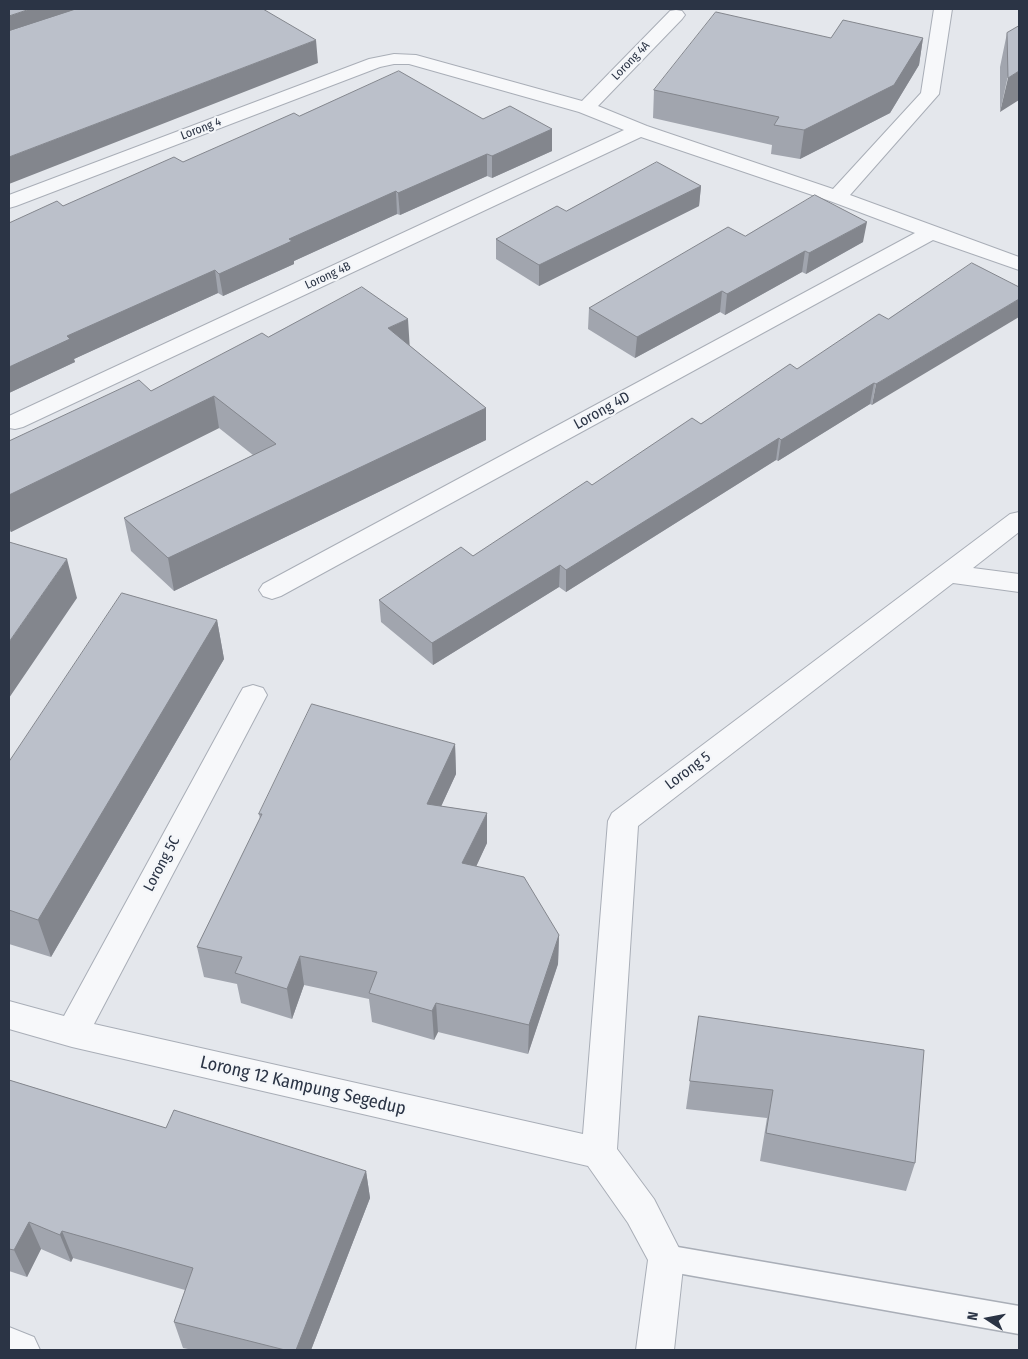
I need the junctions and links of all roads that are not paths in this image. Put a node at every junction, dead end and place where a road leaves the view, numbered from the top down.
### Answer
1 (943, 9) edge
2 (676, 15) dead end
3 (586, 108) junction
4 (640, 130) junction
5 (837, 197) junction
6 (9, 202) edge
7 (932, 232) junction
8 (1019, 264) edge
9 (15, 422) dead end
10 (1019, 520) edge
11 (952, 574) junction
12 (1019, 583) edge
13 (272, 590) dead end
14 (253, 695) dead end
15 (9, 1014) edge
16 (72, 1033) junction
17 (599, 1153) junction
18 (666, 1258) junction
19 (1019, 1320) edge
20 (9, 1346) edge
21 (22, 1350) edge
22 (655, 1350) edge

1 - 5 street
2 - 3 street, Lorong 4A
3 - 4 street
3 - 6 street, Lorong 4
4 - 5 street
4 - 9 street, Lorong 4B
5 - 7 street
7 - 8 street
7 - 13 street, Lorong 4D
10 - 11 street, Lorong 5
11 - 12 street
11 - 17 street, Lorong 5
14 - 16 street, Lorong 5C
15 - 16 street, Lorong 12 Kampung Segedup
16 - 17 street, Lorong 12 Kampung Segedup
17 - 18 street
18 - 19 lane
18 - 22 street
20 - 21 street

